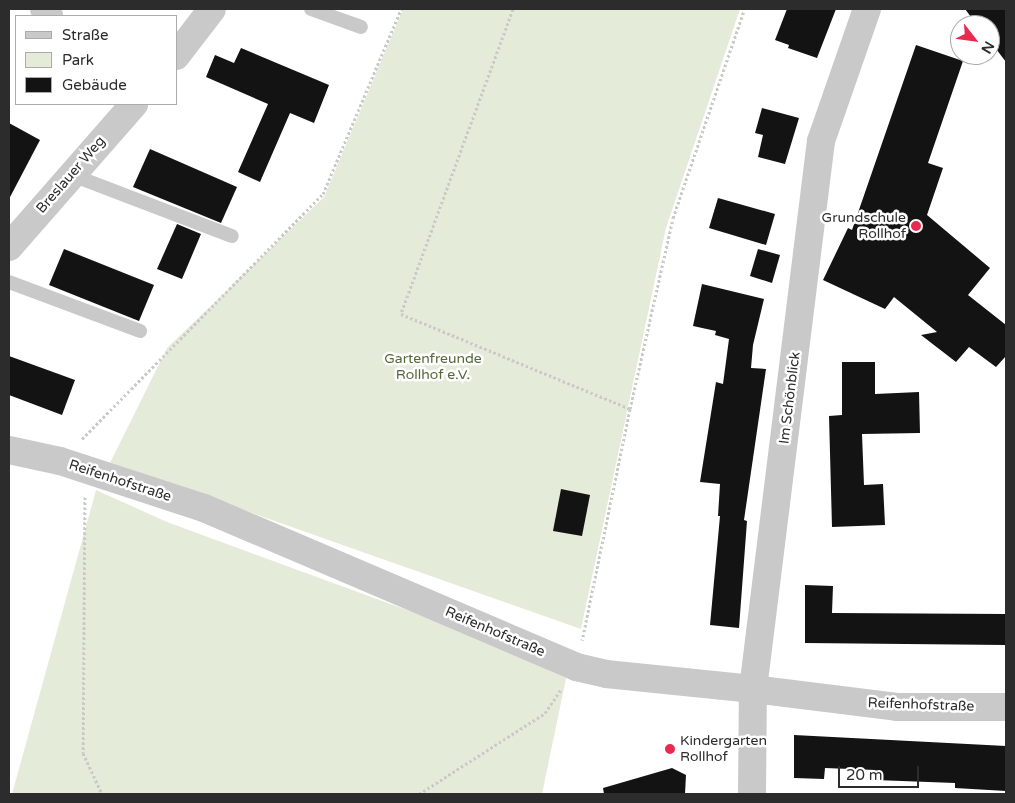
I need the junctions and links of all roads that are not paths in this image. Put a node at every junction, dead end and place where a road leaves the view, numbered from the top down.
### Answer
1 (212, 9) edge
2 (311, 9) edge
3 (868, 9) edge
4 (361, 27) dead end
5 (178, 53) edge
6 (129, 106) edge
7 (72, 175) junction
8 (232, 236) dead end
9 (9, 247) edge
10 (9, 282) edge
11 (140, 331) dead end
12 (9, 450) edge
13 (753, 689) junction
14 (1006, 707) edge
15 (752, 794) edge

1 - 5 street
2 - 4 lane
3 - 13 street, Im Schönblick
6 - 7 street, Breslauer Weg
7 - 8 lane
7 - 9 street, Breslauer Weg
10 - 11 lane
12 - 13 street, Reifenhofstraße
13 - 14 street, Reifenhofstraße
13 - 15 street, Im Schönblick

